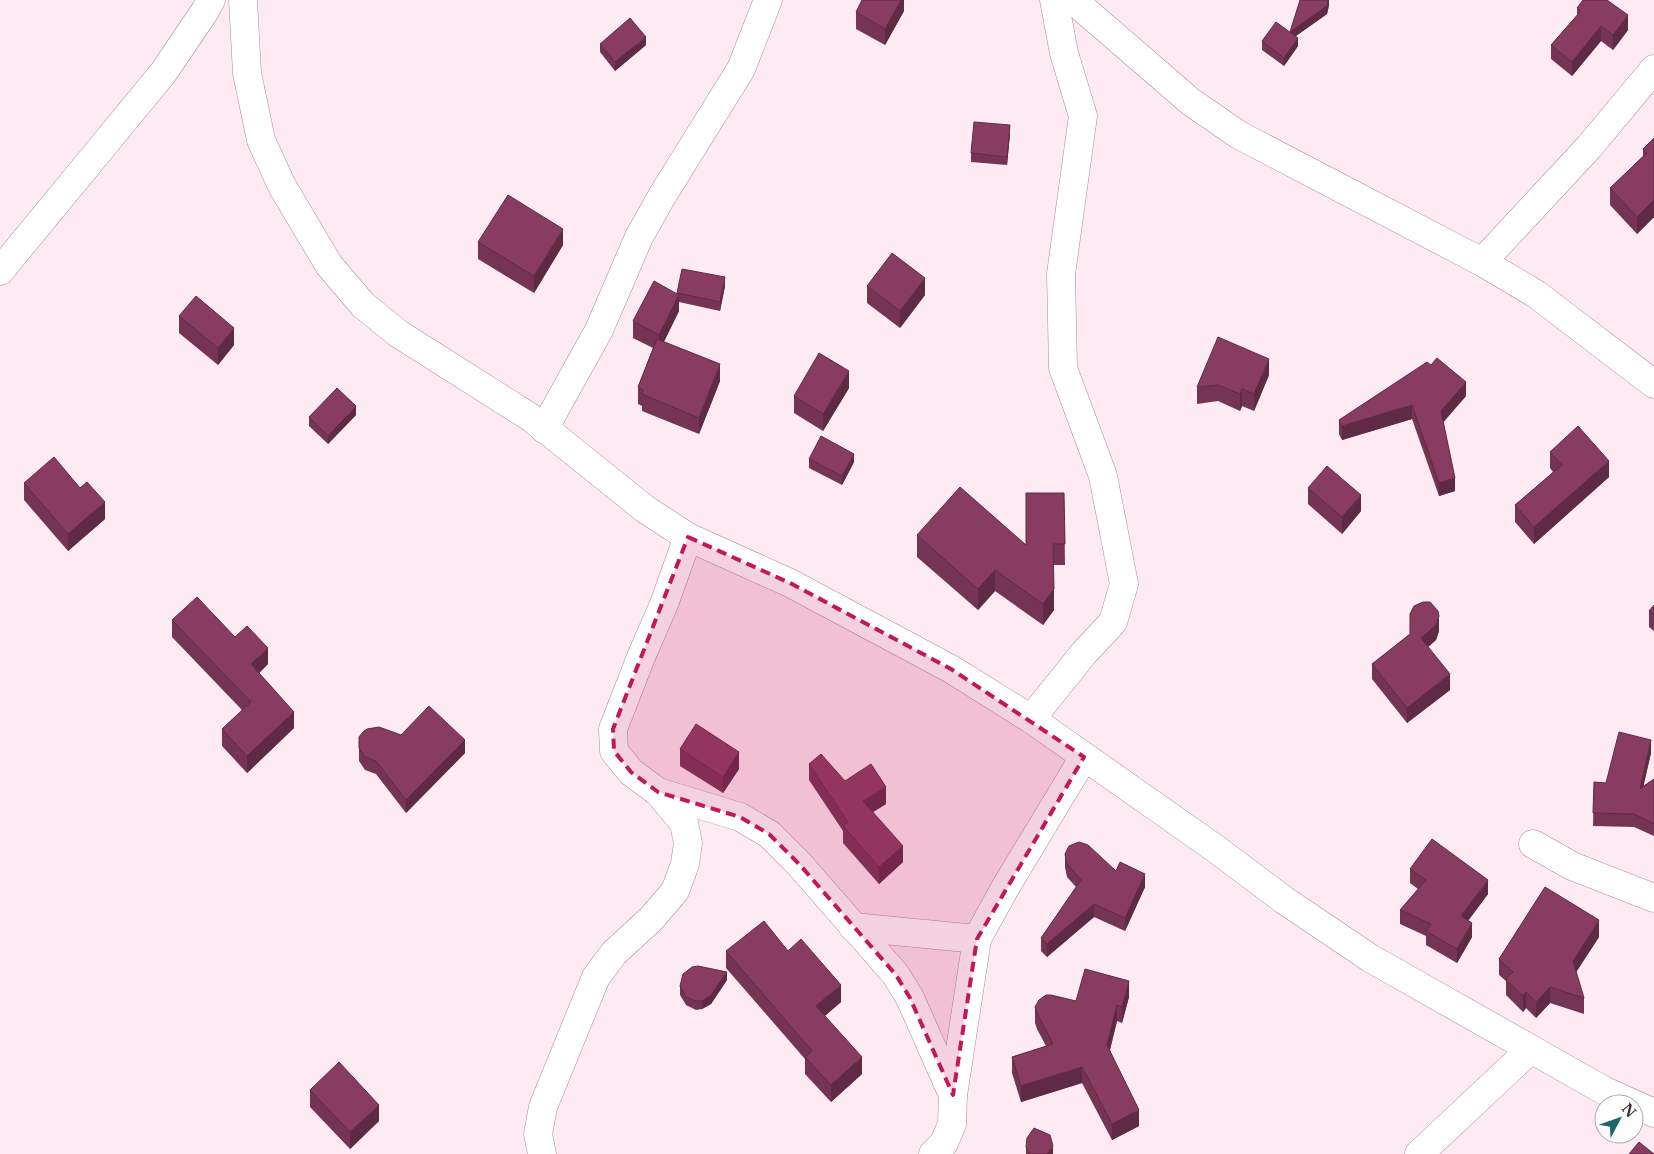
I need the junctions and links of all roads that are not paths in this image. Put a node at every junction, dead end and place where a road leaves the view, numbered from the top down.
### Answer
1 (211, 0) edge
2 (243, 0) edge
3 (768, 0) edge
4 (1054, 0) edge
5 (1073, 0) edge
6 (1654, 69) edge
7 (1482, 262) junction
8 (0, 271) edge
9 (1654, 384) edge
10 (544, 429) junction
11 (688, 537) junction
12 (1031, 720) junction
13 (1084, 757) junction
14 (658, 792) junction
15 (1533, 844) dead end
16 (1654, 898) edge
17 (853, 927) junction
18 (977, 939) junction
19 (1531, 1049) junction
20 (953, 1095) junction
21 (1654, 1113) edge
22 (942, 1150) edge
23 (542, 1154) edge
24 (1419, 1154) edge

1 - 8 street
2 - 10 street
3 - 10 street
4 - 12 street
5 - 7 street
6 - 7 street
7 - 9 street
10 - 11 street
11 - 12 street
11 - 14 street
12 - 13 street
13 - 18 street
13 - 19 street
14 - 17 street
14 - 23 street
15 - 16 street
17 - 18 street
17 - 20 street
18 - 20 street
19 - 21 street
19 - 24 street
20 - 22 street

